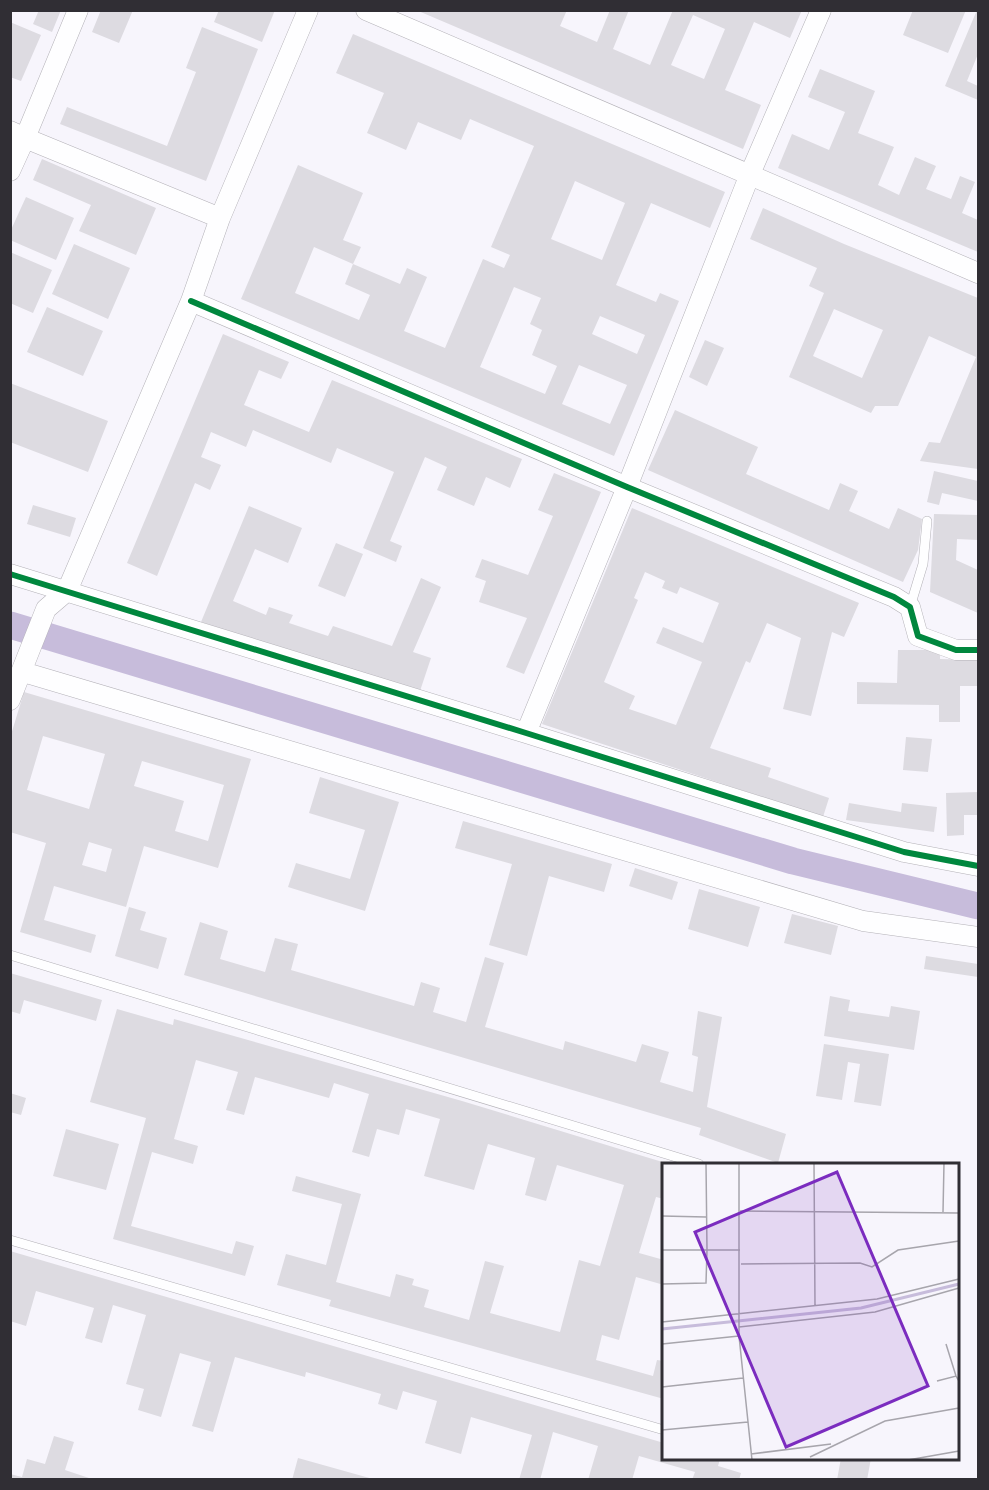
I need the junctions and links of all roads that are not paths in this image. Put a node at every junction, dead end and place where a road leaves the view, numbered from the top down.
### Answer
1 (78, 10) edge
2 (308, 10) edge
3 (366, 10) edge
4 (821, 10) edge
5 (18, 134) edge
6 (10, 171) edge
7 (750, 174) junction
8 (220, 218) junction
9 (978, 273) edge
10 (191, 301) junction
11 (627, 487) junction
12 (927, 521) dead end
13 (10, 574) edge
14 (67, 591) junction
15 (910, 607) junction
16 (978, 650) edge
17 (23, 672) junction
18 (10, 700) edge
19 (526, 733) junction
20 (978, 866) edge
21 (978, 937) edge
22 (10, 955) edge
23 (696, 1163) edge
24 (10, 1240) edge
25 (662, 1430) edge

1 - 5 street
2 - 8 street
3 - 7 street
4 - 7 street
5 - 6 street
5 - 8 street
7 - 9 street
7 - 11 street
8 - 10 street
10 - 11 street
10 - 14 street
11 - 15 street
11 - 19 street
12 - 15 lane
13 - 14 street
14 - 17 street
14 - 19 street
15 - 16 street
17 - 18 street
17 - 21 street
19 - 20 street
22 - 23 lane
24 - 25 lane

